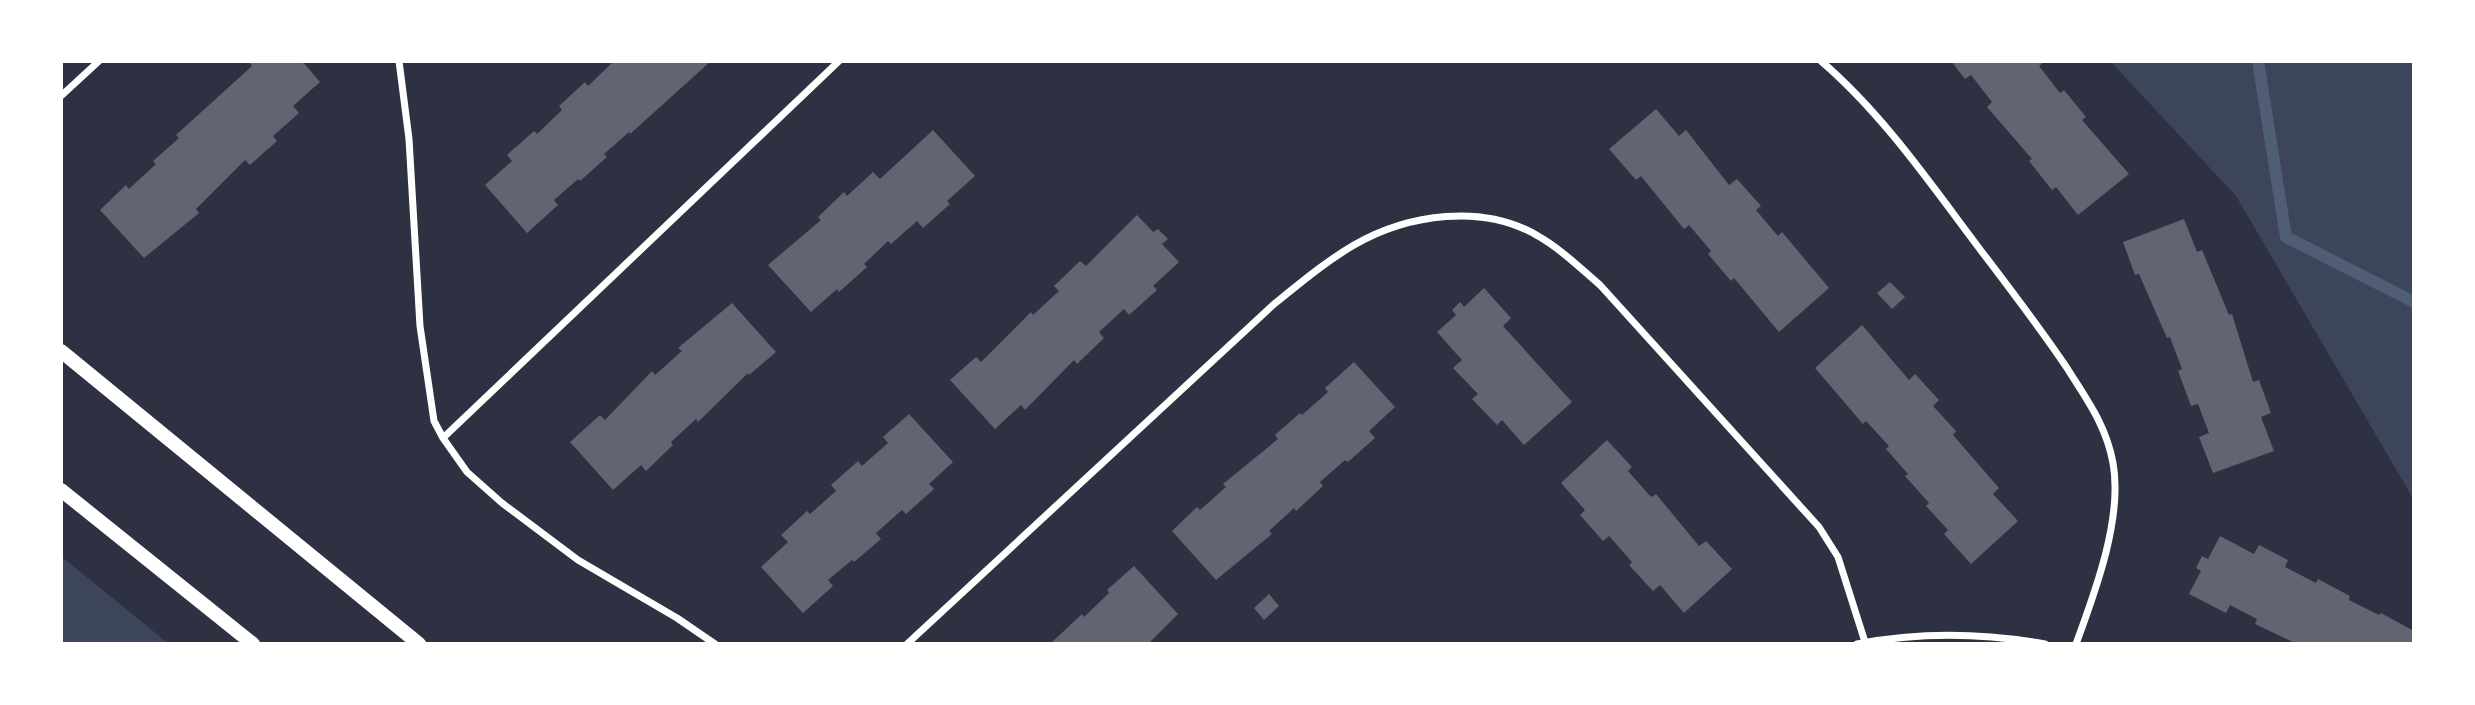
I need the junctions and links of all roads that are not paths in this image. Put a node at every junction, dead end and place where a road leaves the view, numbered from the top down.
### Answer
1 (99, 61) edge
2 (399, 61) edge
3 (839, 61) edge
4 (1821, 61) edge
5 (61, 96) edge
6 (61, 351) edge
7 (443, 438) junction
8 (61, 490) edge
9 (1861, 643) edge
10 (253, 644) edge
11 (419, 644) edge
12 (715, 644) edge
13 (907, 644) edge
14 (2045, 644) edge
15 (2076, 644) edge

1 - 5 street
2 - 7 street
3 - 7 street
4 - 15 street
6 - 11 main road
7 - 12 street
8 - 10 main road
9 - 13 street
9 - 14 street

